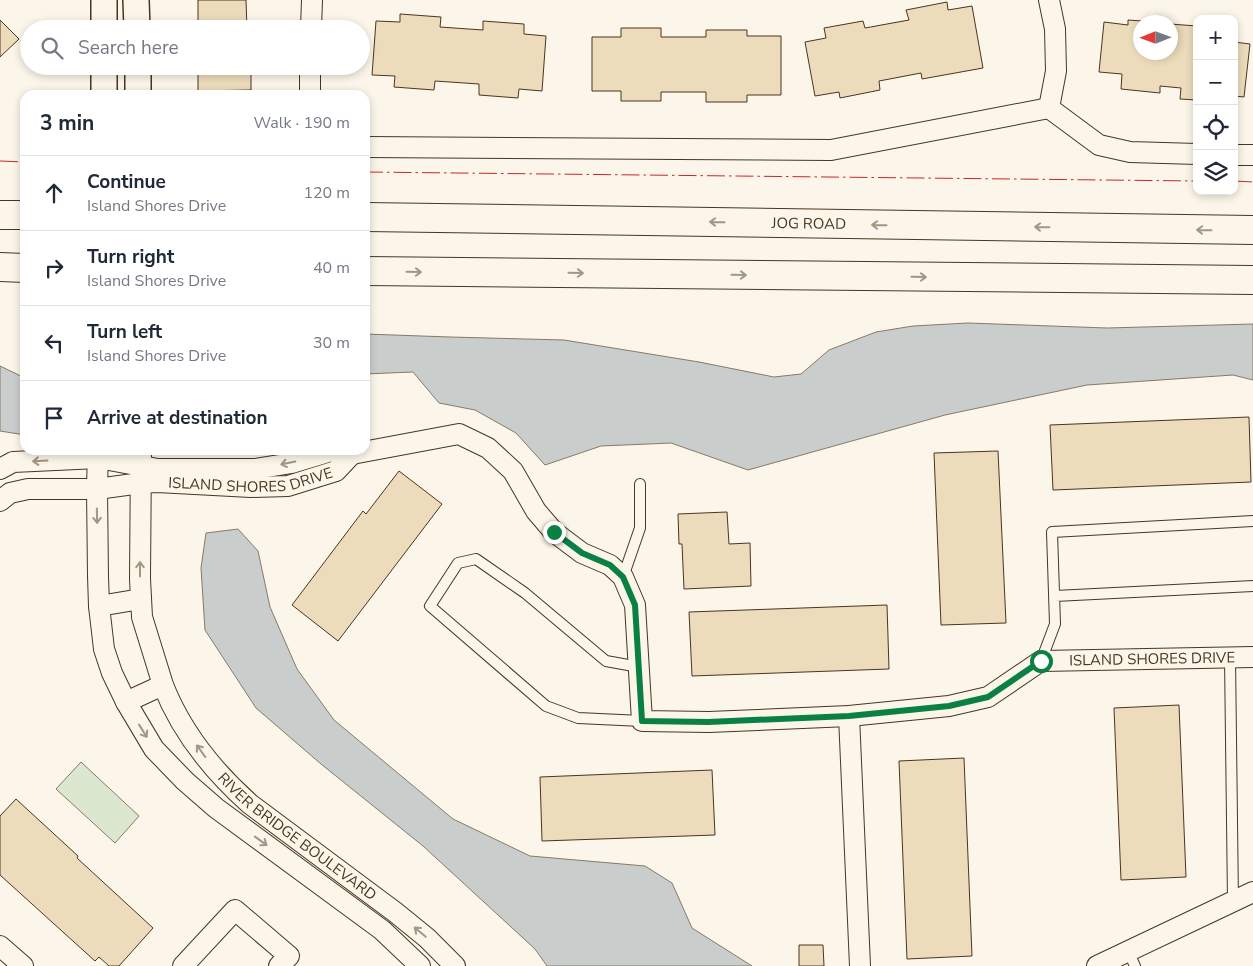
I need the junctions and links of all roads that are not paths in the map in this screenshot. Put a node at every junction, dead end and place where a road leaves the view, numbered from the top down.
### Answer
1 (104, 0) edge
2 (136, 0) edge
3 (312, 0) edge
4 (1049, 0) edge
5 (104, 20) edge
6 (137, 20) edge
7 (311, 20) edge
8 (104, 75) edge
9 (138, 75) edge
10 (310, 75) edge
11 (104, 90) edge
12 (138, 90) edge
13 (310, 90) edge
14 (1049, 108) junction
15 (370, 147) edge
16 (1193, 154) edge
17 (1238, 155) edge
18 (1253, 155) edge
19 (0, 215) edge
20 (20, 215) edge
21 (370, 216) edge
22 (1253, 230) edge
23 (0, 267) edge
24 (20, 268) edge
25 (370, 271) edge
26 (1253, 280) edge
27 (370, 447) edge
28 (88, 455) edge
29 (98, 455) edge
30 (102, 455) edge
31 (340, 455) edge
32 (4, 463) edge
33 (145, 467) edge
34 (640, 484) dead end
35 (97, 489) junction
36 (0, 501) edge
37 (1253, 521) edge
38 (623, 577) junction
39 (1253, 586) edge
40 (1054, 596) junction
41 (141, 599) junction
42 (99, 606) junction
43 (1230, 657) junction
44 (1253, 657) edge
45 (1041, 661) junction
46 (639, 667) junction
47 (163, 685) junction
48 (126, 702) junction
49 (849, 716) junction
50 (642, 721) junction
51 (1253, 892) edge
52 (1233, 902) junction
53 (0, 946) edge
54 (1131, 959) edge
55 (23, 966) edge
56 (183, 966) edge
57 (279, 966) edge
58 (420, 966) edge
59 (455, 966) edge
60 (860, 966) edge
61 (1097, 966) edge

1 - 5 street
2 - 6 street
3 - 7 street
4 - 14 street
8 - 11 street
9 - 12 street
10 - 13 street
14 - 15 street
14 - 16 street
17 - 18 street
19 - 20 main road
22 -> 21 main road, JOG ROAD
23 - 24 main road
25 -> 26 main road
27 - 38 street, ISLAND SHORES DRIVE
28 -> 32 street
29 - 35 street, RIVER BRIDGE BOULEVARD
30 - 33 street
31 - 33 street, ISLAND SHORES DRIVE
33 - 35 street
41 -> 33 street, RIVER BRIDGE BOULEVARD
34 - 38 lane
35 - 36 street
35 -> 42 street, RIVER BRIDGE BOULEVARD
37 - 40 lane
38 - 46 street, ISLAND SHORES DRIVE
39 - 40 lane
40 - 45 lane
41 - 42 street
41 - 47 street, RIVER BRIDGE BOULEVARD
42 - 48 street, RIVER BRIDGE BOULEVARD
43 - 44 street, ISLAND SHORES DRIVE
43 - 45 street, ISLAND SHORES DRIVE
43 - 52 lane
45 - 49 street
46 - 50 street, ISLAND SHORES DRIVE
46 - 50 lane
47 - 48 street
59 -> 47 street, RIVER BRIDGE BOULEVARD
48 -> 58 street, RIVER BRIDGE BOULEVARD
49 - 50 street
49 - 60 street
51 - 52 street
52 - 54 street
53 - 55 street
54 - 61 street
56 - 57 street

